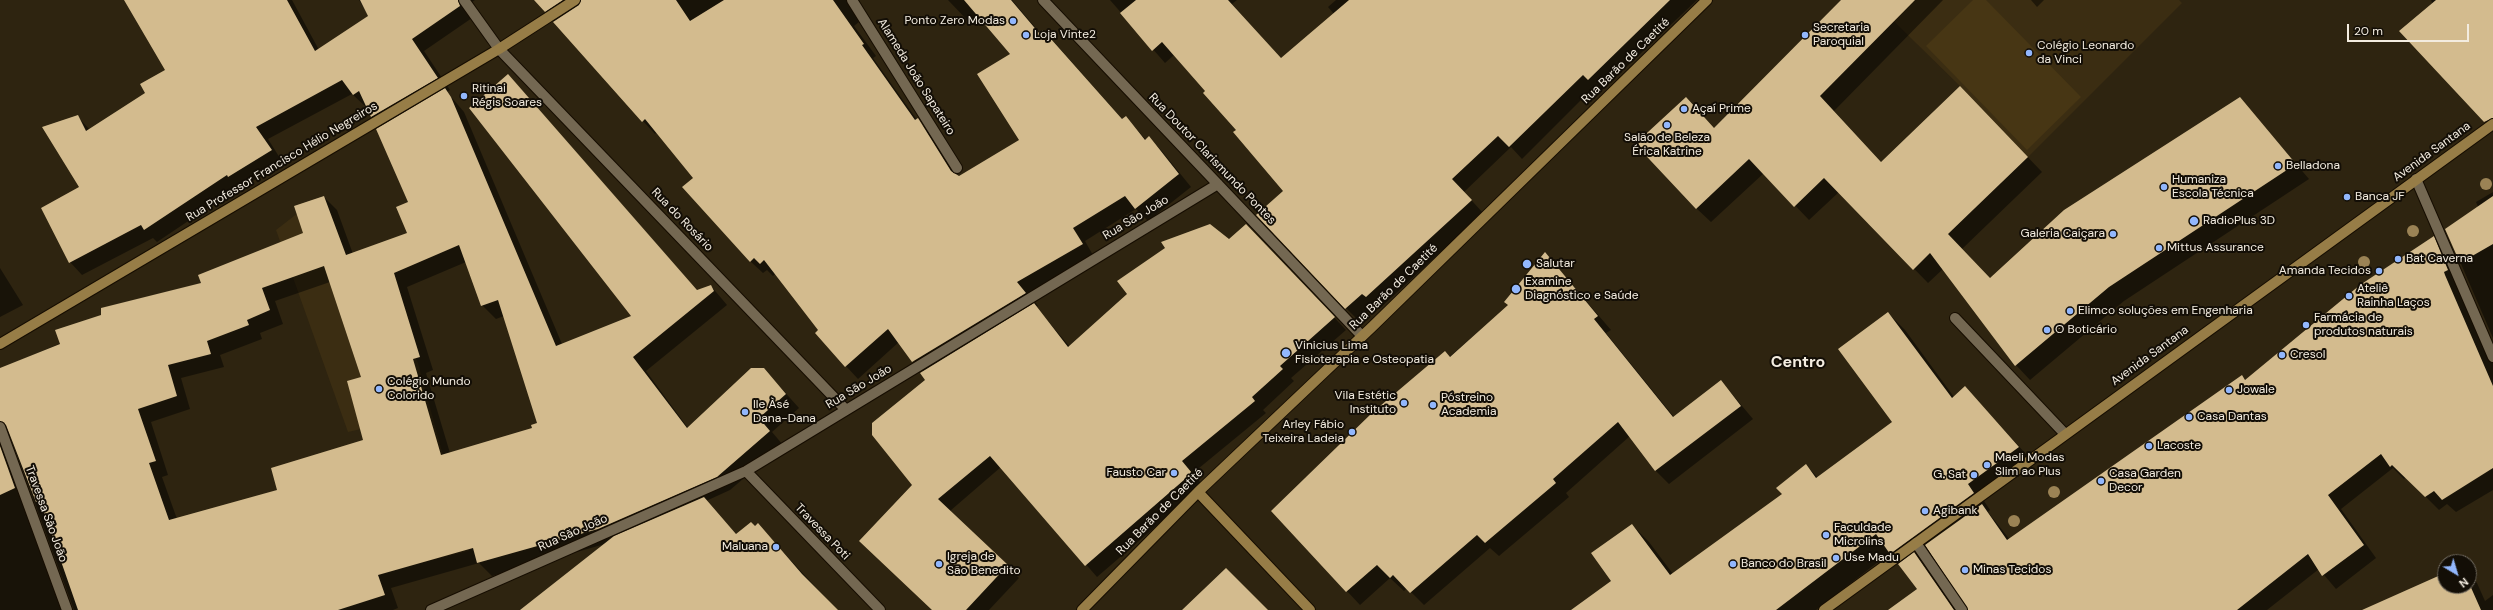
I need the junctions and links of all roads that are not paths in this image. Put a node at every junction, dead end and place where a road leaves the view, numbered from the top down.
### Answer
1 (464, 0) edge
2 (575, 0) edge
3 (852, 0) edge
4 (1043, 0) edge
5 (1707, 0) edge
6 (499, 49) junction
7 (2493, 124) edge
8 (957, 168) dead end
9 (2416, 180) junction
10 (1218, 184) junction
11 (1955, 318) dead end
12 (1362, 336) junction
13 (0, 344) edge
14 (2493, 357) edge
15 (846, 410) junction
16 (0, 427) edge
17 (2065, 434) junction
18 (746, 471) junction
19 (1198, 492) junction
20 (1916, 543) junction
21 (67, 610) edge
22 (431, 610) edge
23 (880, 610) edge
24 (1082, 610) edge
25 (1310, 610) edge
26 (1824, 610) edge
27 (1962, 610) edge

1 - 6 street, Rua do Rosário
2 - 6 main road, Rua Professor Francisco Hélio Negreiros
3 - 8 street, Alameda João Sapateiro
4 - 10 street, Rua Doutor Clarismundo Pontes
5 - 12 main road, Rua Barão de Caetité
6 - 13 main road, Rua Professor Francisco Hélio Negreiros
6 - 15 street, Rua do Rosário
7 - 9 main road, Avenida Santana
9 - 14 street
9 - 17 main road, Avenida Santana
10 - 12 street, Rua Doutor Clarismundo Pontes
10 - 15 street, Rua São João
11 - 17 street
12 - 19 main road, Rua Barão de Caetité
15 - 18 street, Rua São João
16 - 21 street, Travessa São João
17 - 20 main road, Avenida Santana
18 - 22 street, Rua São João
18 - 23 street, Travessa Poti
19 - 24 main road, Rua Barão de Caetité
19 - 25 main road
20 - 26 main road, Avenida Santana
20 - 27 street

